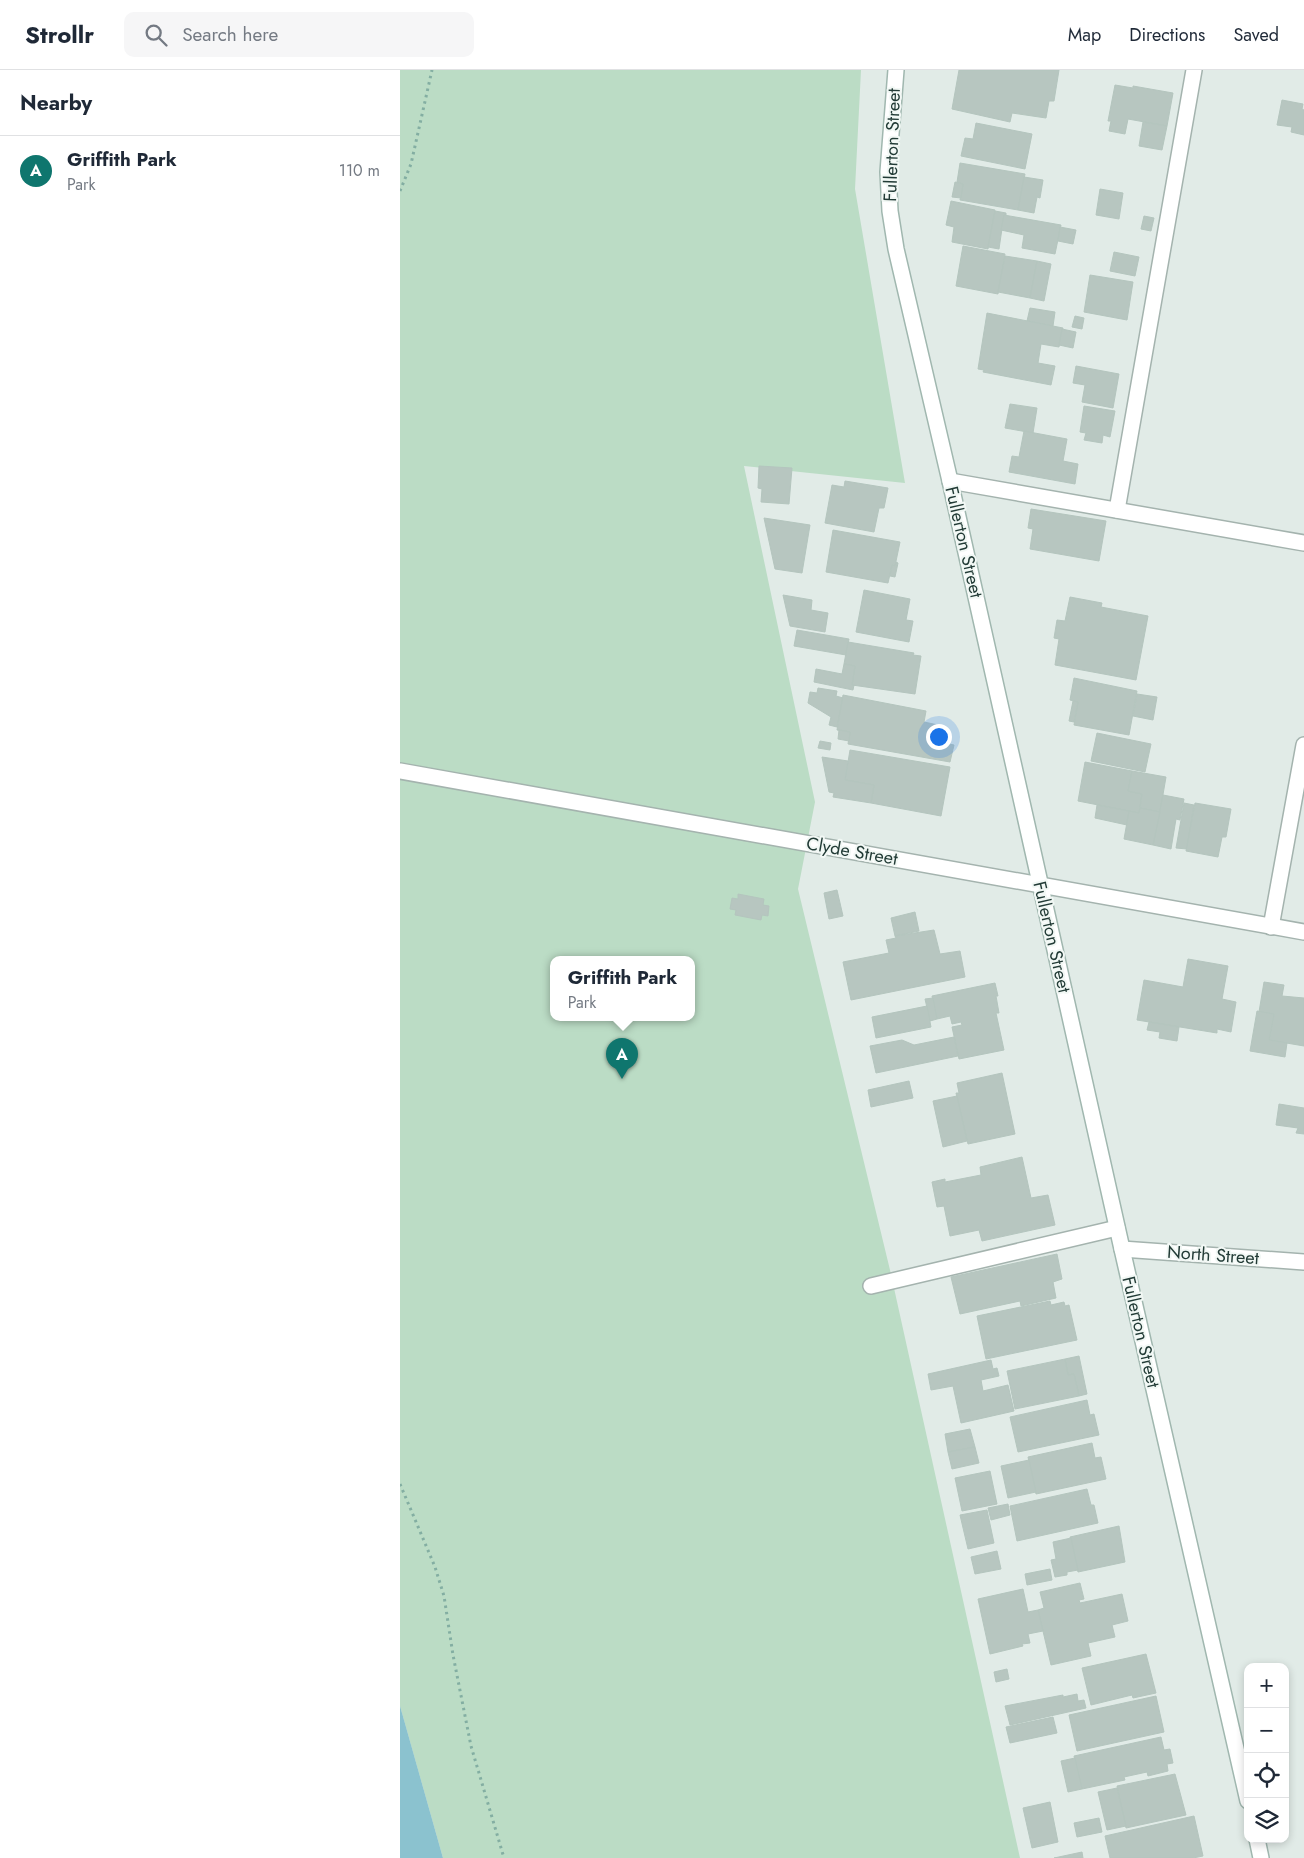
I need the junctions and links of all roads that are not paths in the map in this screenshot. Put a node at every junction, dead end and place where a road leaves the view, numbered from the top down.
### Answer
1 (896, 70) edge
2 (1194, 70) edge
3 (950, 481) junction
4 (1116, 510) junction
5 (1304, 543) edge
6 (1304, 746) edge
7 (400, 770) edge
8 (1040, 885) junction
9 (1271, 927) junction
10 (1304, 932) edge
11 (1117, 1228) junction
12 (1122, 1249) junction
13 (1304, 1262) edge
14 (871, 1286) dead end
15 (1247, 1798) edge
16 (1257, 1843) edge
17 (1261, 1858) edge

1 - 3 main road, Fullerton Street
2 - 4 main road
3 - 4 main road
3 - 8 main road, Fullerton Street
4 - 5 main road
6 - 9 main road
7 - 8 main road, Clyde Street
8 - 9 main road, Clyde Street
8 - 11 main road, Fullerton Street
9 - 10 main road, Clyde Street
11 - 12 main road, Fullerton Street
11 - 14 main road
12 - 13 main road, North Street
12 - 15 main road, Fullerton Street
16 - 17 main road

